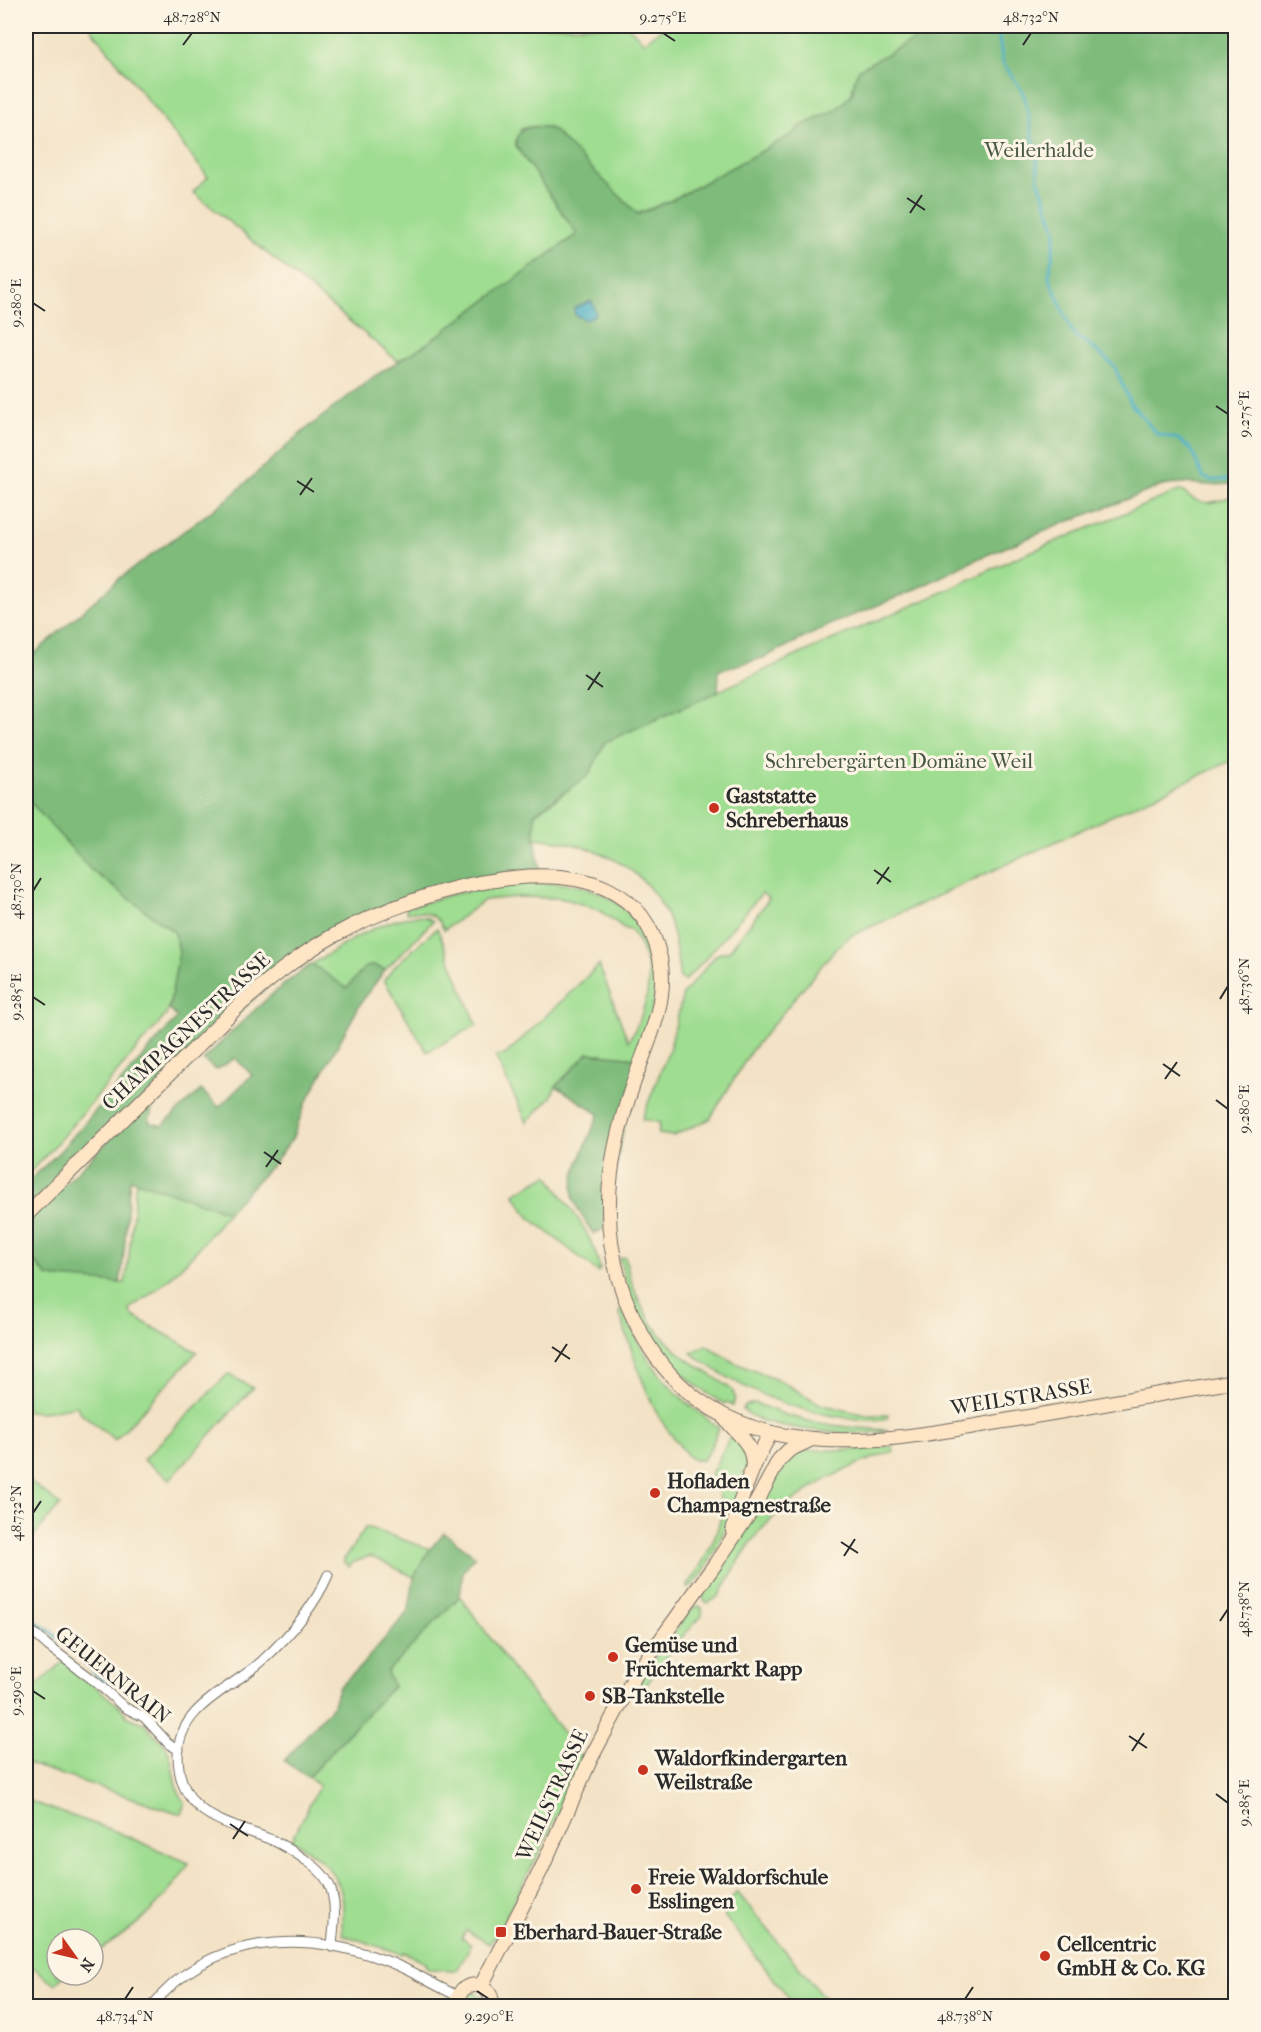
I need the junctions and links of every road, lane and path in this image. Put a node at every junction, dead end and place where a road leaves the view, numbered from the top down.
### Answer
1 (26, 1215) edge
2 (1236, 1381) edge
3 (746, 1433) junction
4 (771, 1433) junction
5 (812, 1440) junction
6 (753, 1470) junction
7 (770, 1475) junction
8 (731, 1538) junction
9 (328, 1575) dead end
10 (26, 1626) edge
11 (179, 1750) junction
12 (332, 1947) junction
13 (481, 1986) junction
14 (458, 2001) edge
15 (152, 2007) edge
16 (492, 2007) edge

1 - 3 main road, CHAMPAGNESTRASSE
2 - 5 main road, WEILSTRASSE
3 - 4 main road, CHAMPAGNESTRASSE
3 - 6 main road
4 - 5 main road, WEILSTRASSE
4 - 6 main road, WEILSTRASSE
4 - 7 main road
5 - 7 main road, WEILSTRASSE
6 - 8 main road, WEILSTRASSE
7 - 8 main road, WEILSTRASSE
8 - 13 main road, WEILSTRASSE
9 - 11 street, GEUERNRAIN
10 - 11 street, GEUERNRAIN
11 - 12 street, GEUERNRAIN
12 - 14 street
12 - 15 street
13 - 14 main road
13 - 16 main road

